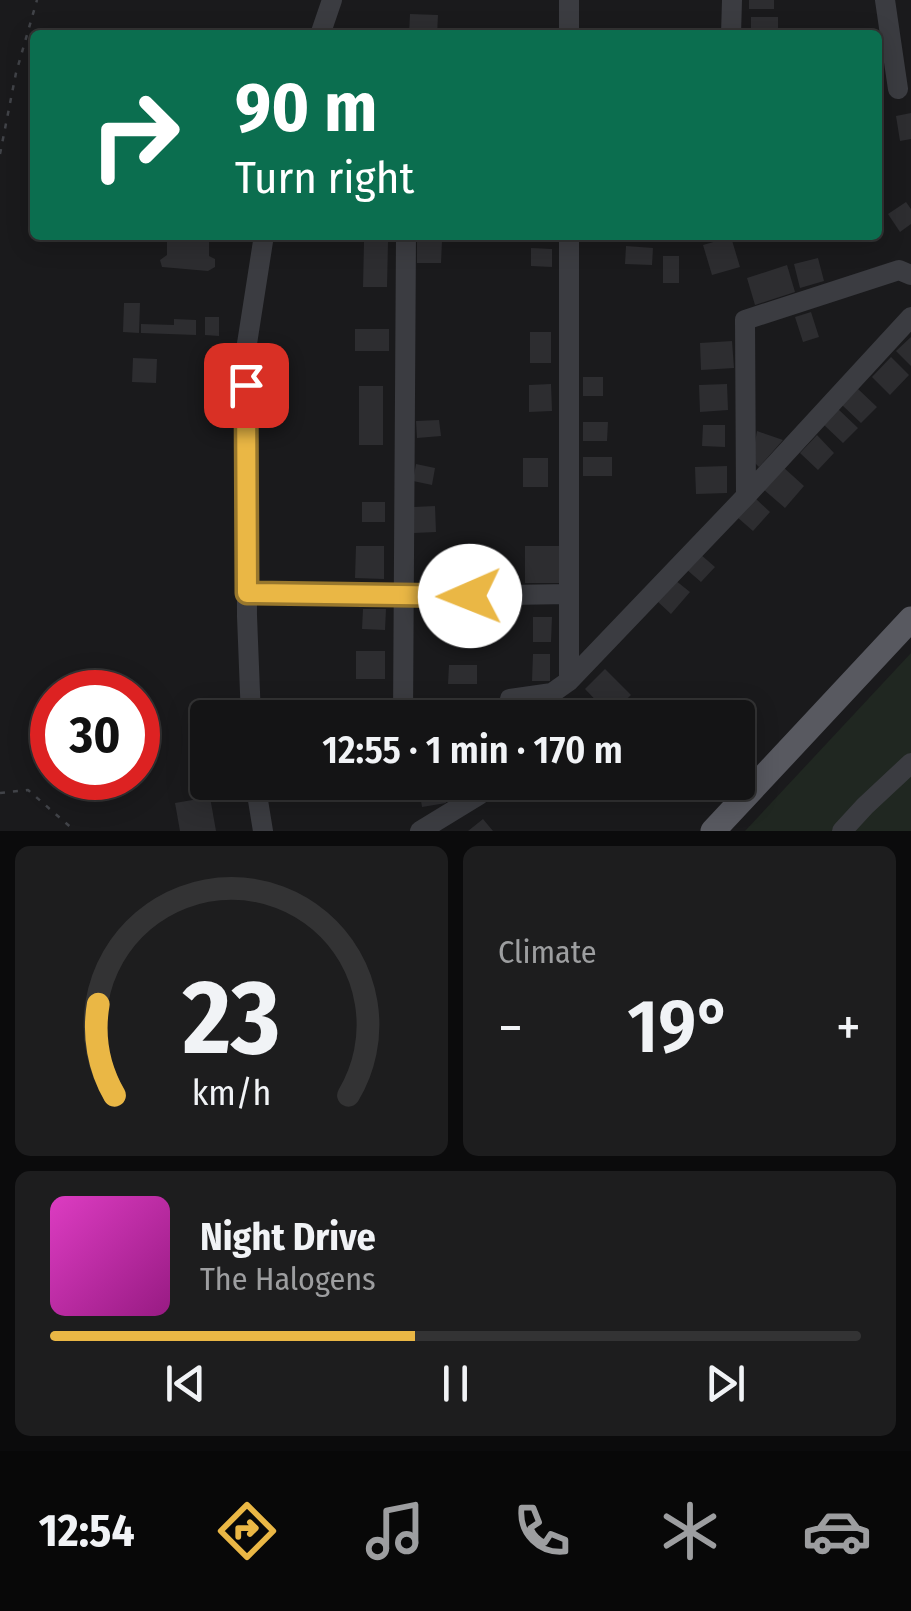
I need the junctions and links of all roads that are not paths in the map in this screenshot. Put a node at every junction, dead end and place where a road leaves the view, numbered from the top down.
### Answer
1 (332, 0) edge
2 (569, 0) edge
3 (732, 0) edge
4 (885, 0) edge
5 (322, 30) edge
6 (569, 30) edge
7 (731, 30) edge
8 (896, 91) edge
9 (263, 240) edge
10 (406, 240) edge
11 (569, 240) edge
12 (911, 275) edge
13 (911, 317) edge
14 (746, 496) junction
15 (247, 593) junction
16 (570, 594) junction
17 (403, 596) junction
18 (911, 619) edge
19 (570, 681) junction
20 (251, 700) edge
21 (403, 700) edge
22 (510, 700) edge
23 (911, 763) edge
24 (257, 800) edge
25 (471, 800) edge
26 (263, 831) edge
27 (420, 831) edge
28 (713, 831) edge
29 (842, 831) edge

1 - 5 street
2 - 6 street
3 - 7 street
4 - 8 street
9 - 15 street
10 - 17 street
11 - 16 street
12 - 14 street
13 - 14 street
14 - 19 street
15 - 17 street
15 - 20 street
16 - 17 street
16 - 19 street
17 - 21 street
18 - 28 main road
19 - 22 street
23 - 29 street
24 - 26 street
25 - 27 street

